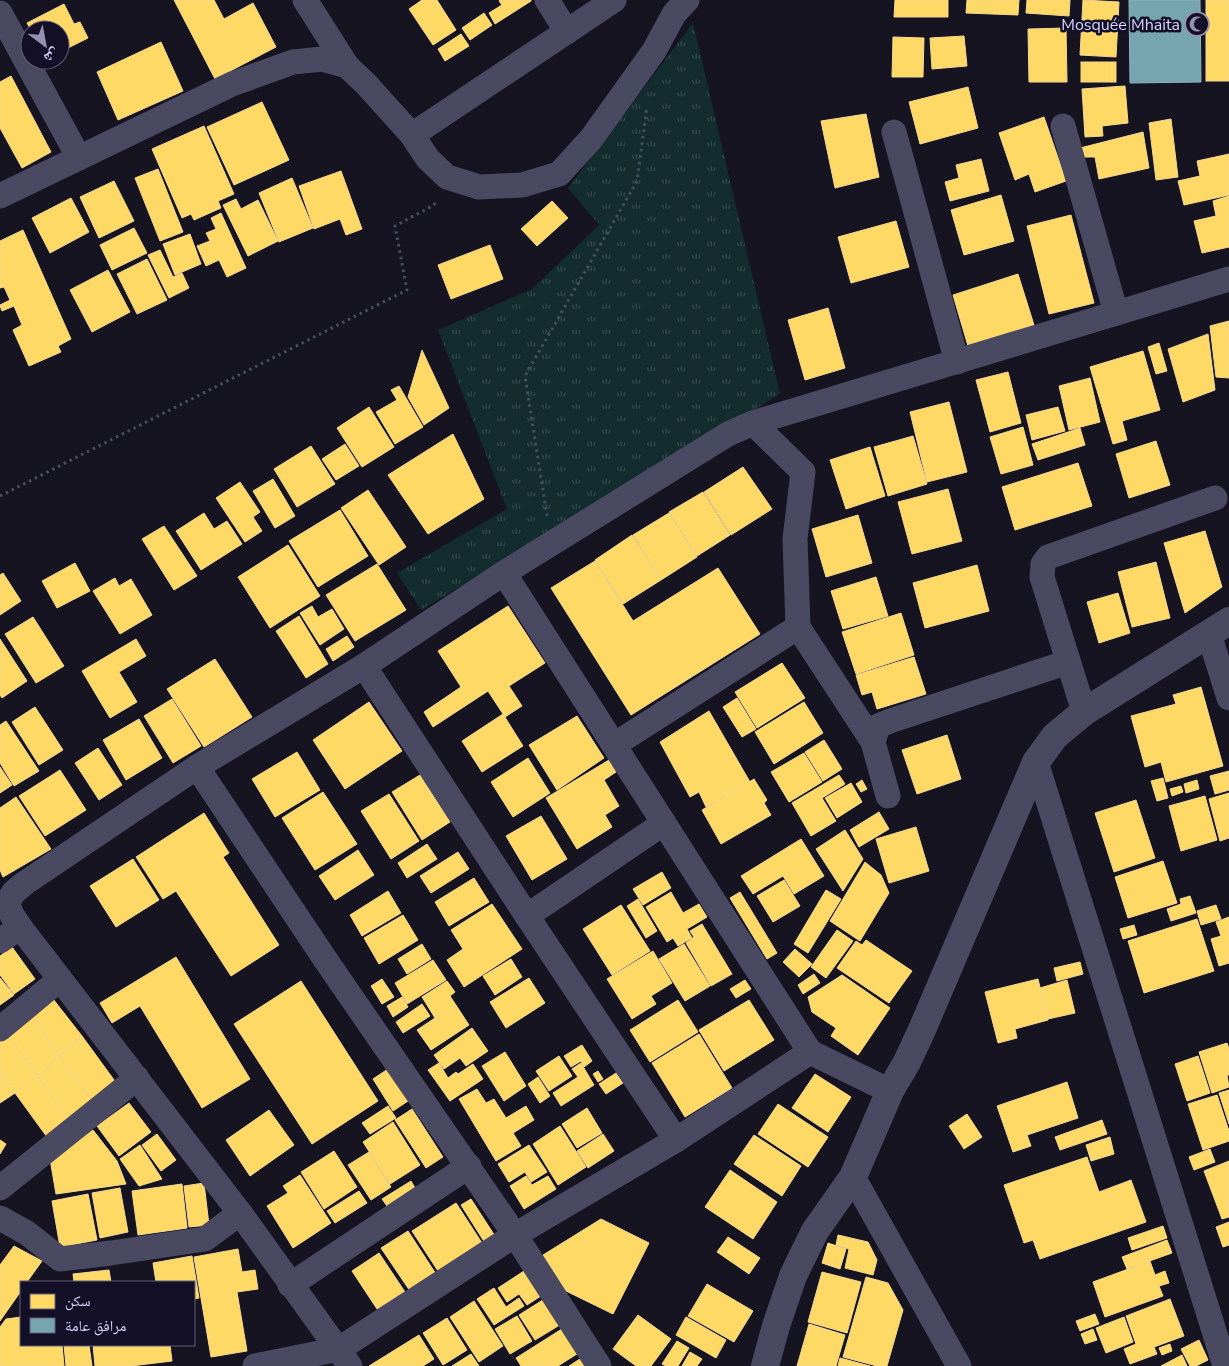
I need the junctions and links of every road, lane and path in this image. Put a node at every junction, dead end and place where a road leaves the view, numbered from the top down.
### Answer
1 (305, 0) edge
2 (547, 0) edge
3 (614, 0) edge
4 (687, 0) edge
5 (0, 13) edge
6 (567, 32) junction
7 (347, 66) junction
8 (647, 107) dead end
9 (1063, 126) dead end
10 (894, 132) dead end
11 (412, 135) junction
12 (79, 158) junction
13 (447, 177) junction
14 (0, 196) edge
15 (1229, 279) edge
16 (1116, 313) junction
17 (957, 362) junction
18 (753, 423) junction
19 (0, 496) edge
20 (1215, 498) dead end
21 (551, 544) junction
22 (504, 574) junction
23 (798, 626) junction
24 (1219, 627) edge
25 (1068, 662) junction
26 (364, 666) junction
27 (1229, 698) edge
28 (1084, 712) junction
29 (873, 742) junction
30 (614, 746) junction
31 (1036, 762) junction
32 (197, 767) junction
33 (888, 796) dead end
34 (664, 823) junction
35 (527, 916) junction
36 (20, 927) junction
37 (0, 941) edge
38 (60, 979) junction
39 (0, 1029) edge
40 (810, 1052) junction
41 (137, 1078) junction
42 (890, 1091) junction
43 (676, 1140) junction
44 (469, 1166) junction
45 (852, 1176) junction
46 (0, 1188) edge
47 (240, 1213) junction
48 (0, 1218) edge
49 (515, 1235) junction
50 (290, 1285) junction
51 (344, 1357) edge
52 (255, 1366) edge
53 (599, 1366) edge
54 (766, 1366) edge
55 (960, 1366) edge
56 (1227, 1366) edge

1 - 7 street
2 - 6 street
3 - 6 street
4 - 13 street
5 - 12 street
6 - 11 street
7 - 11 street
7 - 12 street
8 - 21 path
9 - 16 street
10 - 17 street
11 - 13 street
12 - 14 street
13 - 19 path
15 - 16 street
16 - 17 street
17 - 18 street
18 - 21 street
18 - 23 street
20 - 25 street
21 - 22 street
22 - 26 street
22 - 30 street
23 - 29 street
23 - 30 street
24 - 27 street
24 - 28 street
25 - 28 street
25 - 29 street
26 - 32 street
26 - 35 street
28 - 31 street
29 - 33 street
30 - 34 street
31 - 42 street
31 - 56 street
32 - 36 street
32 - 44 street
34 - 35 street
34 - 40 street
35 - 43 street
36 - 37 street
36 - 38 street
38 - 39 street
38 - 41 street
40 - 42 street
40 - 43 street
41 - 46 street
41 - 47 street
42 - 45 street
43 - 49 street
44 - 49 street
44 - 50 street
45 - 54 street
45 - 55 street
47 - 48 street
47 - 50 street
49 - 51 street
49 - 53 street
50 - 51 street
51 - 52 street

